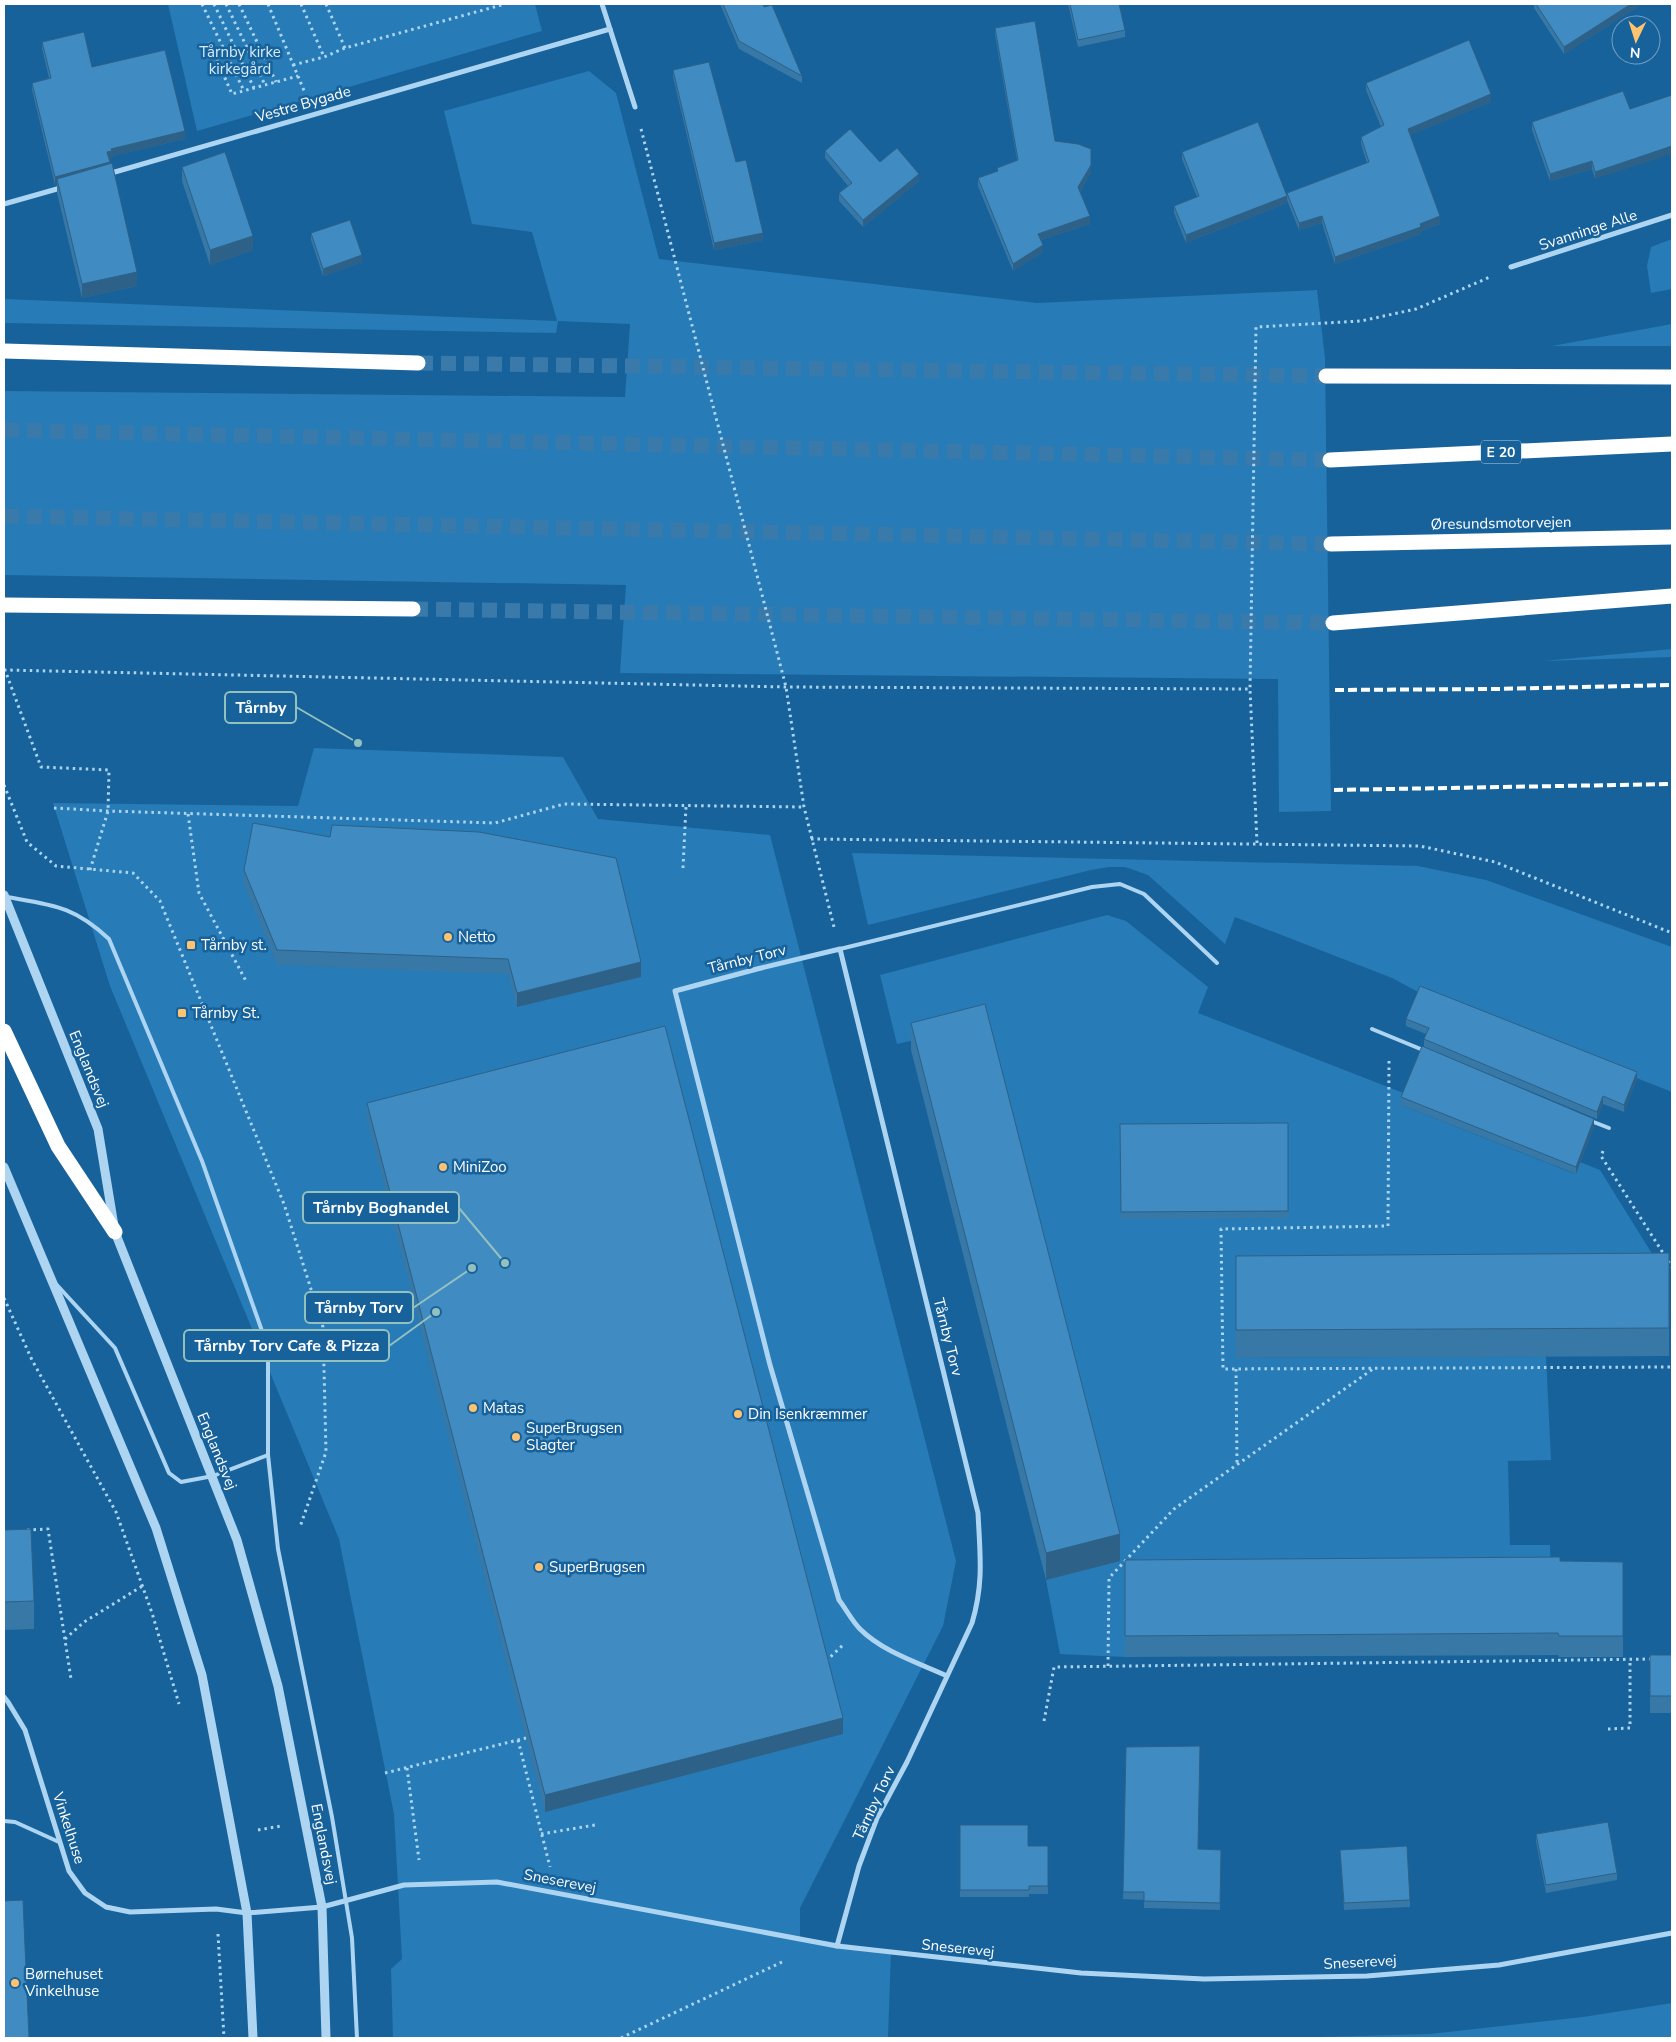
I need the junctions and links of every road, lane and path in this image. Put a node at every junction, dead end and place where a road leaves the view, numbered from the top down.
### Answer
1 (202, 4) edge
2 (214, 4) edge
3 (226, 4) edge
4 (240, 4) edge
5 (268, 4) edge
6 (301, 4) edge
7 (326, 4) edge
8 (505, 4) edge
9 (602, 4) edge
10 (610, 28) junction
11 (209, 42) dead end
12 (344, 48) junction
13 (324, 57) junction
14 (293, 65) junction
15 (298, 76) junction
16 (276, 82) junction
17 (265, 85) junction
18 (254, 88) junction
19 (244, 91) junction
20 (635, 107) joint
21 (313, 114) junction
22 (98, 177) edge
23 (69, 185) edge
24 (4, 204) edge
25 (1672, 215) edge
26 (1511, 267) joint
27 (4, 351) edge
28 (418, 363) tunnel mouth
29 (1326, 376) tunnel mouth
30 (1672, 377) edge
31 (1672, 444) edge
32 (1330, 460) tunnel mouth
33 (1672, 537) edge
34 (1331, 544) tunnel mouth
35 (1672, 596) edge
36 (4, 605) edge
37 (413, 609) tunnel mouth
38 (1333, 623) tunnel mouth
39 (786, 687) junction
40 (1250, 689) junction
41 (686, 806) junction
42 (804, 807) junction
43 (54, 808) dead end
44 (108, 811) junction
45 (188, 814) junction
46 (811, 839) junction
47 (1257, 843) junction
48 (683, 868) dead end
49 (90, 870) dead end
50 (4, 896) edge
51 (1672, 933) edge
52 (840, 949) junction
53 (1217, 964) dead end
54 (246, 981) dead end
55 (1372, 1029) dead end
56 (4, 1031) edge
57 (1388, 1036) junction
58 (1425, 1051) edge
59 (1590, 1120) edge
60 (1609, 1128) joint
61 (4, 1167) edge
62 (115, 1232) junction
63 (1672, 1267) edge
64 (50, 1277) junction
65 (4, 1298) edge
66 (1672, 1367) edge
67 (1236, 1369) junction
68 (1374, 1369) junction
69 (268, 1455) junction
70 (1237, 1464) junction
71 (213, 1476) junction
72 (21, 1530) edge
73 (170, 1572) junction
74 (142, 1585) junction
75 (860, 1629) junction
76 (64, 1640) junction
77 (1655, 1659) edge
78 (1630, 1660) junction
79 (825, 1662) edge
80 (1108, 1666) junction
81 (947, 1676) junction
82 (71, 1679) dead end
83 (4, 1698) edge
84 (181, 1711) dead end
85 (1044, 1721) dead end
86 (1608, 1729) dead end
87 (537, 1735) edge
88 (518, 1740) junction
89 (407, 1768) junction
90 (385, 1773) dead end
91 (4, 1820) edge
92 (595, 1825) dead end
93 (541, 1834) junction
94 (59, 1842) junction
95 (422, 1883) junction
96 (556, 1894) junction
97 (345, 1900) junction
98 (322, 1907) junction
99 (216, 1909) junction
100 (247, 1913) junction
101 (1672, 1933) edge
102 (821, 1943) junction
103 (837, 1946) junction
104 (224, 2038) edge
105 (253, 2038) edge
106 (326, 2038) edge
107 (357, 2038) edge
108 (622, 2038) edge

1 - 19 path
2 - 18 path
3 - 17 path
4 - 16 path
5 - 14 path
6 - 13 path
7 - 12 path
8 - 12 path
9 - 10 street
10 - 20 street
10 - 21 street, Vestre Bygade
11 - 19 path
12 - 13 path
13 - 14 path
14 - 15 path
15 - 16 path
15 - 21 path
16 - 17 path
17 - 18 path
18 - 19 path
20 - 39 path
21 - 22 street, Vestre Bygade
23 - 24 street
25 - 26 street, Svanninge Alle
26 - 40 path
27 - 28 highway
29 - 30 highway
31 - 32 highway, E 20
33 - 34 highway, Øresundsmotorvejen
35 - 38 highway
36 - 37 highway
39 - 40 path
39 - 42 path
39 - 44 path
40 - 47 path
41 - 42 path
41 - 45 path
41 - 48 path
42 - 46 path
43 - 44 path
44 - 45 path
44 - 49 path
45 - 54 path
46 - 47 path
46 - 52 path
47 - 51 path
50 - 62 street, Englandsvej
50 - 69 lane
52 - 53 lane
52 - 75 street, Tårnby Torv
52 - 81 street, Tårnby Torv
55 - 57 lane
56 - 62 highway
57 - 58 lane
57 - 67 path
59 - 60 lane
60 - 63 path
61 - 64 street
62 - 71 street, Englandsvej
64 - 71 lane
64 - 73 street
65 - 74 path
66 - 68 path
67 - 68 path
67 - 70 path
68 - 70 path
69 - 71 lane
69 - 97 lane
70 - 80 path
71 - 98 street, Englandsvej
72 - 76 path
73 - 74 path
73 - 100 street
74 - 76 path
74 - 84 path
75 - 79 path
75 - 81 street, Tårnby Torv
76 - 82 path
77 - 78 path
78 - 80 path
78 - 86 path
80 - 85 path
81 - 103 street, Tårnby Torv
83 - 94 street, Vinkelhuse
87 - 88 path
88 - 89 path
88 - 93 path
89 - 90 path
89 - 95 path
91 - 94 lane
92 - 93 path
93 - 96 path
94 - 99 street, Vinkelhuse
95 - 96 street, Sneserevej
95 - 97 street, Sneserevej
96 - 102 street, Sneserevej
97 - 98 street, Sneserevej
97 - 107 lane
98 - 100 street, Sneserevej
98 - 106 street, Englandsvej
99 - 100 street, Vinkelhuse
99 - 104 path
100 - 105 street
101 - 103 street, Sneserevej
102 - 103 street, Sneserevej
102 - 108 path

